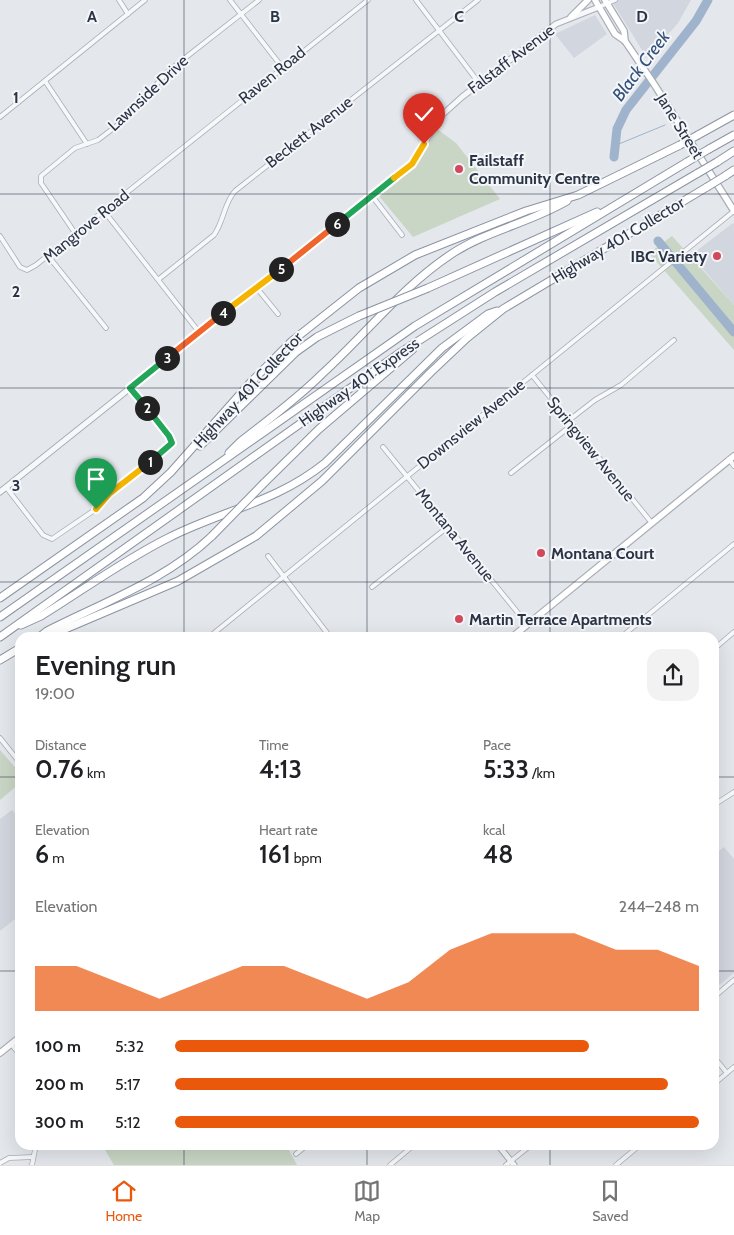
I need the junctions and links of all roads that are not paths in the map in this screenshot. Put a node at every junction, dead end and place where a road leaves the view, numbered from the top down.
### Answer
1 (119, 0) edge
2 (145, 0) edge
3 (230, 0) edge
4 (259, 0) edge
5 (368, 0) edge
6 (416, 0) edge
7 (478, 0) edge
8 (588, 0) edge
9 (595, 0) edge
10 (615, 0) edge
11 (606, 2) edge
12 (599, 7) junction
13 (128, 14) junction
14 (241, 14) junction
15 (571, 17) junction
16 (438, 30) junction
17 (625, 41) junction
18 (282, 67) junction
19 (45, 81) junction
20 (479, 83) junction
21 (734, 115) edge
22 (0, 117) edge
23 (734, 135) edge
24 (88, 144) junction
25 (177, 152) joint
26 (734, 152) edge
27 (734, 170) edge
28 (578, 195) junction
29 (372, 196) junction
30 (612, 207) junction
31 (104, 211) junction
32 (734, 211) edge
33 (75, 233) junction
34 (402, 234) dead end
35 (0, 236) edge
36 (49, 256) junction
37 (159, 279) junction
38 (256, 287) junction
39 (502, 309) junction
40 (278, 314) dead end
41 (106, 328) dead end
42 (199, 332) junction
43 (432, 332) junction
44 (674, 340) dead end
45 (532, 375) junction
46 (130, 388) junction
47 (568, 421) junction
48 (384, 447) dead end
49 (732, 458) edge
50 (218, 464) junction
51 (734, 466) edge
52 (171, 472) junction
53 (511, 473) dead end
54 (407, 476) junction
55 (6, 488) junction
56 (0, 492) edge
57 (651, 522) junction
58 (449, 526) junction
59 (734, 544) edge
60 (268, 556) dead end
61 (283, 577) junction
62 (372, 587) dead end
63 (0, 598) edge
64 (0, 617) edge
65 (527, 624) junction
66 (46, 632) edge
67 (58, 632) edge
68 (215, 632) edge
69 (326, 632) edge
70 (518, 632) edge
71 (627, 632) edge
72 (734, 632) edge
73 (2, 636) edge
74 (719, 645) edge
75 (15, 651) edge
76 (0, 660) edge
77 (0, 738) edge
78 (15, 757) edge
79 (734, 792) edge
80 (719, 801) edge
81 (734, 980) edge
82 (719, 993) edge
83 (15, 1041) edge
84 (11, 1044) junction
85 (15, 1049) edge
86 (0, 1053) edge
87 (719, 1063) edge
88 (734, 1068) edge
89 (727, 1073) junction
90 (719, 1080) edge
91 (35, 1150) edge
92 (301, 1150) edge
93 (408, 1150) edge
94 (501, 1150) edge
95 (525, 1150) edge
96 (634, 1150) edge
97 (296, 1154) dead end
98 (33, 1157) junction
99 (0, 1163) edge
100 (510, 1164) edge
101 (32, 1165) edge
102 (390, 1165) edge
103 (616, 1165) edge

1 - 13 street
2 - 13 street
3 - 14 street
4 - 14 street, Lawnside Drive
5 - 18 street, Raven Road
6 - 16 street
7 - 16 street, Beckett Avenue
8 - 15 main road
9 - 12 main road, Jane Street
10 - 11 street
11 - 12 street
11 - 17 main road, Jane Street
12 - 15 street, Falstaff Avenue
12 - 17 main road, Jane Street
13 - 19 street
14 - 18 street
14 - 24 street, Lawnside Drive
15 - 20 street, Falstaff Avenue
16 - 20 street
16 - 37 street, Beckett Avenue
17 - 32 main road, Jane Street
18 - 25 street, Raven Road
19 - 22 street
19 - 24 street
20 - 29 street, Falstaff Avenue
21 - 28 highway, Highway 401 Collector, bridge
23 - 30 highway, Highway 401 Express, bridge
24 - 33 street, Lawnside Drive
25 - 31 street, Mangrove Road
26 - 43 highway, Highway 401 Express, bridge
27 - 39 highway, Highway 401 Collector, bridge
28 - 50 highway
28 - 52 highway, Highway 401 Collector
29 - 34 street
29 - 38 street, Falstaff Avenue
30 - 50 highway, Highway 401 Express
30 - 52 highway, bridge
31 - 33 street, Mangrove Road
31 - 37 street
32 - 45 street, Downsview Avenue
33 - 36 street, Mangrove Road
35 - 36 street, Mangrove Road
36 - 41 street
37 - 42 street
38 - 40 street
38 - 42 street, Falstaff Avenue
39 - 67 highway, Highway 401 Collector
39 - 73 highway
42 - 46 street, Falstaff Avenue
43 - 66 highway, bridge
43 - 73 highway, Highway 401 Express
44 - 47 street
45 - 47 street, Springview Avenue
45 - 54 street, Downsview Avenue
46 - 55 street, Falstaff Avenue
46 - 55 street
47 - 53 street
47 - 57 street, Springview Avenue
48 - 54 street, Montana Avenue
49 - 51 street
49 - 57 main road
50 - 64 highway, Highway 401 Express
52 - 63 highway, Highway 401 Collector
54 - 58 street, Montana Avenue
54 - 61 street, Downsview Avenue
55 - 56 street, Falstaff Avenue
57 - 65 main road
58 - 62 street
58 - 65 street, Montana Avenue
59 - 71 street
60 - 61 street
61 - 68 street, Downsview Avenue
61 - 69 street
65 - 70 main road
72 - 74 street
75 - 76 highway
77 - 78 street
79 - 80 street
81 - 82 street
83 - 84 main road
84 - 85 street
84 - 86 main road
87 - 89 street
88 - 89 street
89 - 90 street
91 - 98 street
92 - 97 street
93 - 102 street
94 - 100 street
95 - 100 street
96 - 103 street
98 - 99 street
98 - 101 street

